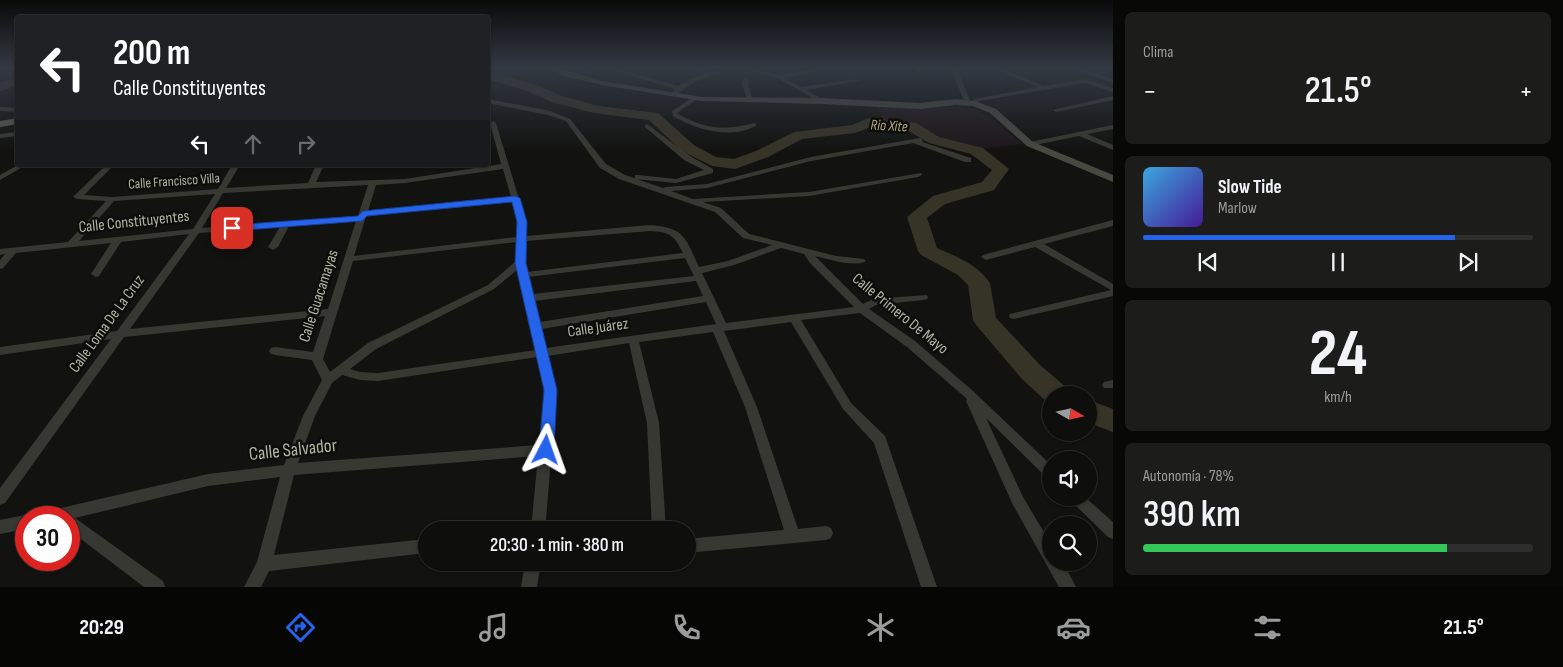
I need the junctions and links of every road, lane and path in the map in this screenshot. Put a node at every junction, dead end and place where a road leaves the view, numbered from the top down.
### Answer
1 (688, 95) edge
2 (749, 95) edge
3 (812, 95) edge
4 (967, 95) edge
5 (1002, 95) edge
6 (695, 98) junction
7 (1113, 98) edge
8 (751, 101) junction
9 (822, 101) junction
10 (490, 103) edge
11 (971, 104) junction
12 (0, 109) edge
13 (15, 110) edge
14 (1056, 110) dead end
15 (15, 120) edge
16 (0, 123) edge
17 (493, 123) dead end
18 (754, 125) dead end
19 (647, 126) dead end
20 (1113, 127) edge
21 (15, 134) edge
22 (1079, 134) junction
23 (0, 136) edge
24 (1030, 144) junction
25 (1113, 148) edge
26 (968, 160) dead end
27 (506, 166) junction
28 (19, 167) edge
29 (108, 167) edge
30 (235, 167) edge
31 (319, 167) edge
32 (616, 174) junction
33 (918, 175) dead end
34 (1111, 177) edge
35 (0, 178) edge
36 (373, 182) junction
37 (311, 184) junction
38 (658, 189) junction
39 (220, 190) junction
40 (112, 198) junction
41 (515, 198) junction
42 (690, 200) junction
43 (362, 216) junction
44 (1113, 223) edge
45 (286, 224) junction
46 (196, 231) junction
47 (522, 238) junction
48 (118, 239) junction
49 (72, 244) junction
50 (1037, 244) junction
51 (778, 246) junction
52 (273, 247) dead end
53 (13, 251) junction
54 (0, 252) edge
55 (808, 252) junction
56 (688, 255) junction
57 (986, 257) dead end
58 (349, 259) junction
59 (861, 260) dead end
60 (520, 263) junction
61 (0, 266) edge
62 (96, 274) dead end
63 (697, 274) junction
64 (524, 275) junction
65 (1113, 288) edge
66 (1113, 293) edge
67 (923, 297) dead end
68 (530, 298) junction
69 (709, 298) junction
70 (862, 309) junction
71 (330, 312) junction
72 (1014, 316) dead end
73 (795, 318) junction
74 (536, 326) junction
75 (720, 327) junction
76 (119, 334) junction
77 (633, 339) junction
78 (0, 351) edge
79 (275, 351) dead end
80 (542, 352) junction
81 (318, 357) junction
82 (340, 370) junction
83 (328, 380) junction
84 (969, 394) junction
85 (546, 450) junction
86 (1042, 464) edge
87 (289, 470) junction
88 (0, 499) edge
89 (1085, 506) edge
90 (80, 513) edge
91 (539, 521) edge
92 (659, 521) edge
93 (15, 524) edge
94 (0, 527) edge
95 (80, 532) edge
96 (1113, 532) edge
97 (826, 533) dead end
98 (793, 536) junction
99 (1042, 542) edge
100 (696, 545) edge
101 (418, 547) edge
102 (264, 564) junction
103 (531, 571) edge
104 (1059, 571) edge
105 (157, 587) edge
106 (252, 587) edge
107 (528, 587) edge
108 (929, 587) edge
109 (1068, 587) edge

1 - 6 street
2 - 8 street
3 - 9 street
4 - 11 street
5 - 11 street
6 - 8 street
6 - 18 street
7 - 14 street
8 - 9 street
9 - 11 street
10 - 32 street
11 - 24 street
12 - 13 street
15 - 16 main road
17 - 27 street
19 - 32 street
20 - 22 street
21 - 23 street
22 - 24 street
22 - 25 street
24 - 34 street
26 - 38 street
27 - 36 street, Calle Francisco Villa
27 - 41 street
28 - 35 street
29 - 40 street, Calle Francisco Villa
30 - 39 street, Calle Loma De La Cruz
31 - 37 street
32 - 38 street
33 - 42 street
36 - 37 street, Calle Francisco Villa
36 - 43 street, Calle Guacamayas
37 - 39 street, Calle Francisco Villa
38 - 42 street
39 - 40 street, Calle Francisco Villa
39 - 46 street, Calle Loma De La Cruz
40 - 49 street
41 - 43 street, Calle Constituyentes
41 - 47 street
42 - 51 street
43 - 45 street, Calle Constituyentes
43 - 58 street, Calle Guacamayas
44 - 50 street
45 - 46 street, Calle Constituyentes
45 - 52 street
46 - 48 street, Calle Constituyentes
46 - 76 street, Calle Loma De La Cruz
47 - 56 street
47 - 58 street
47 - 60 street
48 - 49 street, Calle Constituyentes
48 - 62 street
49 - 53 street, Calle Constituyentes
50 - 57 street
50 - 65 street
51 - 55 street
51 - 63 street
53 - 54 street, Calle Constituyentes
53 - 61 street
55 - 59 street
55 - 70 street, Calle Primero De Mayo
56 - 63 street
56 - 64 street
58 - 71 street, Calle Guacamayas
60 - 64 street
60 - 82 street
63 - 68 street
63 - 69 street
64 - 68 street
66 - 72 street
67 - 70 street, Calle Juárez
68 - 74 street
69 - 74 street
69 - 75 street
70 - 73 street, Calle Juárez
70 - 84 street, Calle Primero De Mayo
71 - 76 street
71 - 81 street, Calle Guacamayas
73 - 75 street, Calle Juárez
73 - 108 street
74 - 80 street
75 - 77 street, Calle Juárez
75 - 98 street
76 - 78 street
76 - 88 street, Calle Loma De La Cruz
77 - 80 street, Calle Juárez
77 - 92 street
79 - 81 street
80 - 82 street, Calle Juárez
80 - 85 street
81 - 83 street, Calle Guacamayas
82 - 83 street
83 - 87 street
84 - 86 street, Calle Primero De Mayo
84 - 99 street
85 - 87 street, Calle Salvador
85 - 91 street
87 - 90 street, Calle Salvador
87 - 102 street
89 - 96 street
93 - 94 street
95 - 105 street
97 - 98 street
98 - 100 street
101 - 102 street
102 - 106 street
103 - 107 street
104 - 109 street

